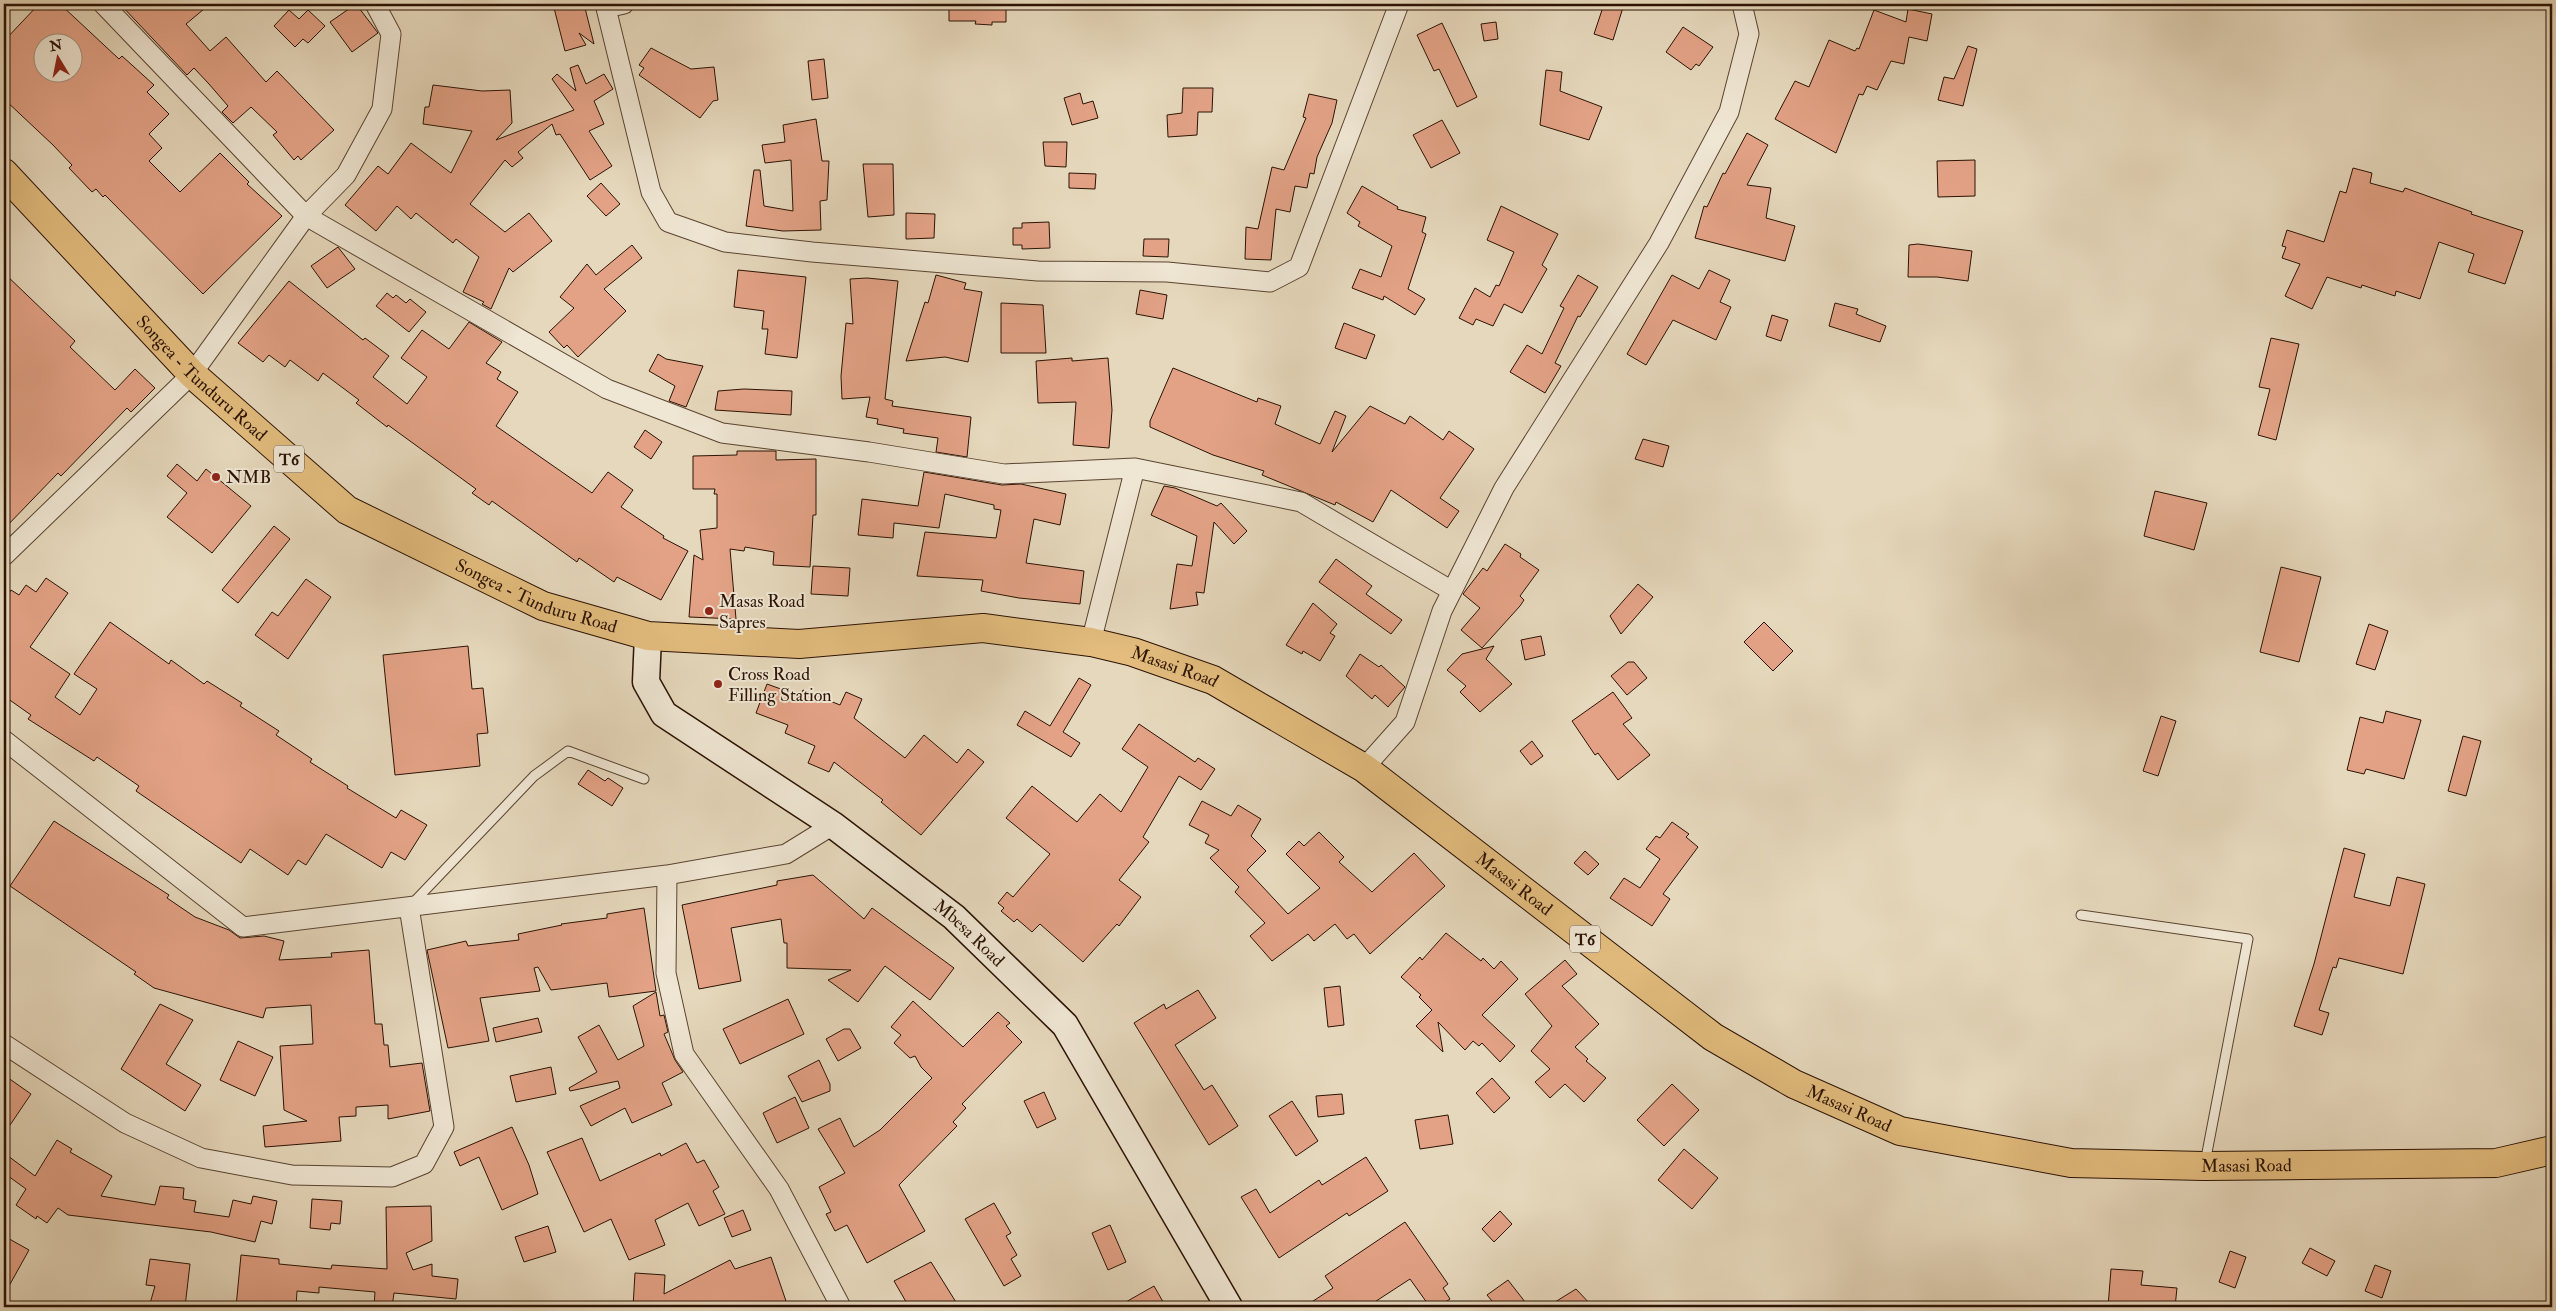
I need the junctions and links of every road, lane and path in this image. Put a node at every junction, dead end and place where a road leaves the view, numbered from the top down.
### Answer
1 (103, 4) edge
2 (375, 4) edge
3 (624, 4) edge
4 (1399, 4) edge
5 (1745, 4) edge
6 (605, 6) edge
7 (4, 173) edge
8 (306, 216) junction
9 (192, 374) junction
10 (1135, 468) junction
11 (4, 556) edge
12 (1452, 591) junction
13 (648, 636) junction
14 (1092, 642) junction
15 (4, 740) edge
16 (1364, 768) junction
17 (644, 779) dead end
18 (833, 825) junction
19 (667, 875) junction
20 (409, 907) junction
21 (2081, 915) dead end
22 (4, 1044) edge
23 (2552, 1150) edge
24 (2204, 1166) junction
25 (841, 1307) edge
26 (1229, 1307) edge

1 - 8 street
2 - 8 street
3 - 6 street
4 - 6 street
5 - 12 street
7 - 9 highway, Songea - Tunduru Road / T6
8 - 9 street
8 - 10 street
9 - 11 street
9 - 13 highway, Songea - Tunduru Road / T6
10 - 12 street
10 - 14 street
12 - 16 street
13 - 14 highway, Masasi Road / T6
13 - 18 main road, Mbesa Road
14 - 16 highway, Masasi Road / T6
15 - 20 street
16 - 24 highway, Masasi Road / T6
17 - 20 lane
18 - 19 street
18 - 26 main road, Mbesa Road
19 - 20 street
19 - 25 street
20 - 22 street
21 - 24 lane
23 - 24 highway, Masasi Road / T6

